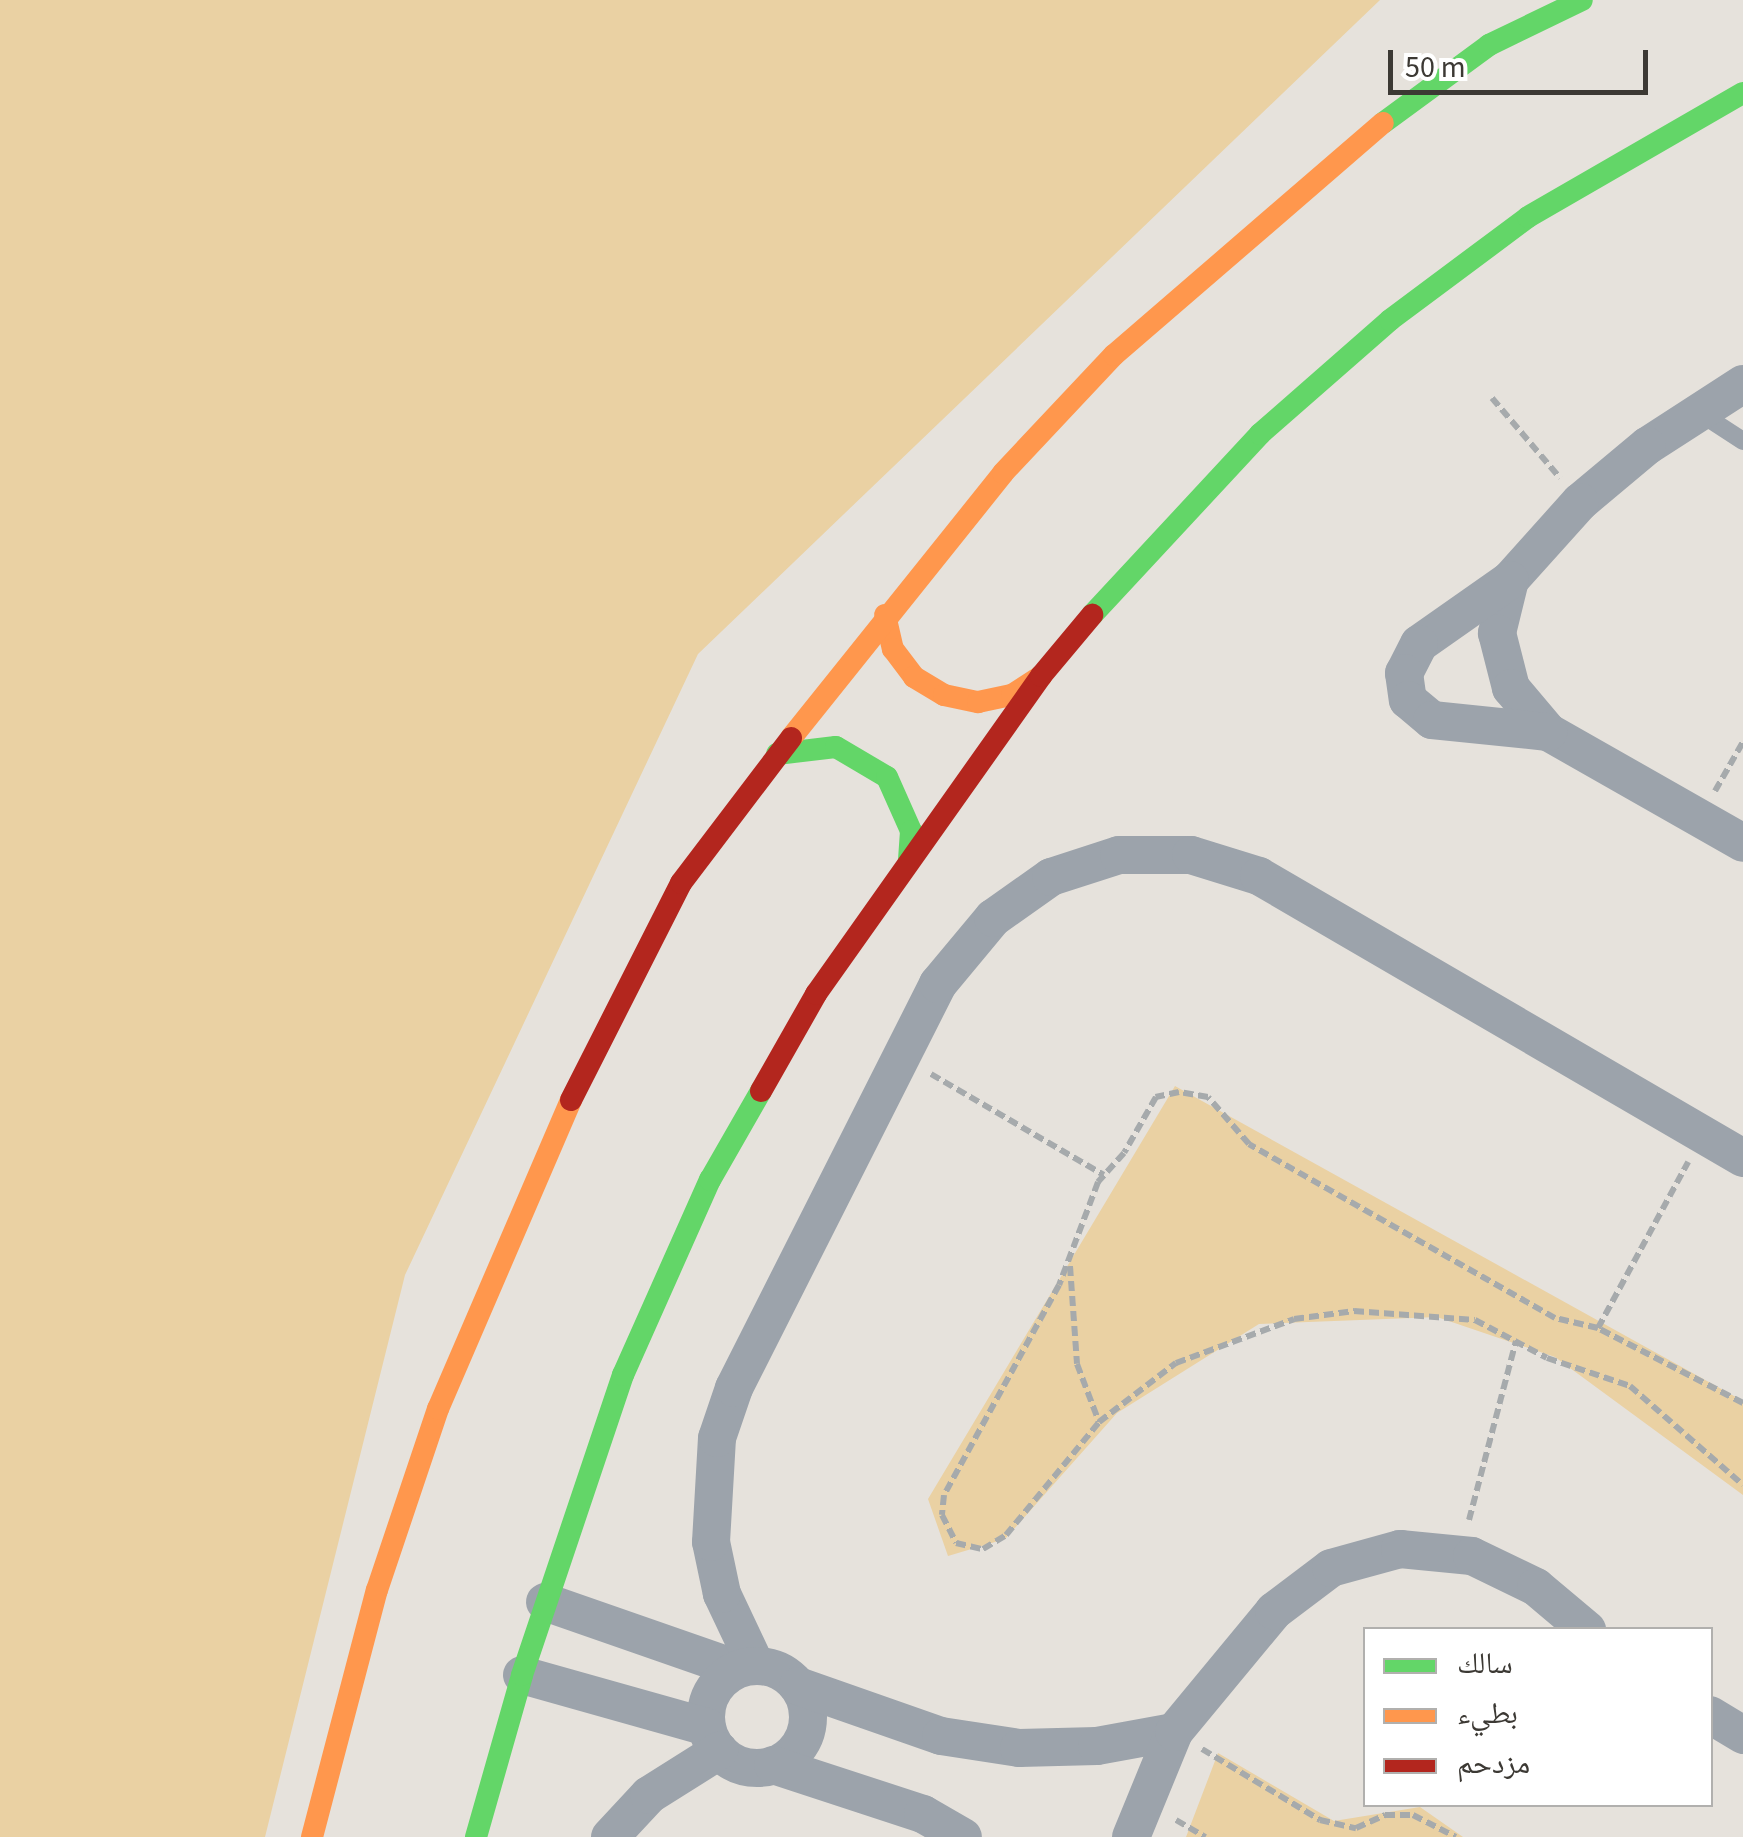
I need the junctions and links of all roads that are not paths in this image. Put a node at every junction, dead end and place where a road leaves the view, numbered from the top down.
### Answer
1 (1529, 0) edge
2 (1582, 0) edge
3 (1489, 45) junction
4 (1743, 93) edge
5 (1743, 384) edge
6 (1716, 406) edge
7 (1743, 440) edge
8 (1510, 580) junction
9 (885, 615) junction
10 (1041, 676) junction
11 (1548, 732) junction
12 (778, 754) junction
13 (1743, 843) edge
14 (908, 861) junction
15 (1743, 1158) edge
16 (545, 1602) junction
17 (1583, 1627) edge
18 (747, 1668) junction
19 (522, 1675) junction
20 (798, 1686) junction
21 (1713, 1716) edge
22 (1174, 1732) junction
23 (1743, 1735) edge
24 (713, 1739) junction
25 (773, 1765) junction
26 (312, 1837) edge
27 (476, 1837) edge
28 (610, 1837) edge
29 (964, 1837) edge
30 (1130, 1837) edge

1 - 3 street
2 - 3 street
3 - 9 street
4 - 10 street
5 - 6 street
6 - 7 lane
6 - 8 street
8 - 11 street
8 - 11 street
9 - 10 street
9 - 12 street
10 - 14 street
11 - 13 street
12 - 14 street
12 - 26 street
14 - 16 street
15 - 18 street
16 - 18 street
16 - 19 street
17 - 22 street
18 - 20 street
18 - 24 street
19 - 24 street
19 - 27 street
20 - 22 street
20 - 25 street
21 - 23 street
22 - 30 street
24 - 25 street
24 - 28 street
25 - 29 street

